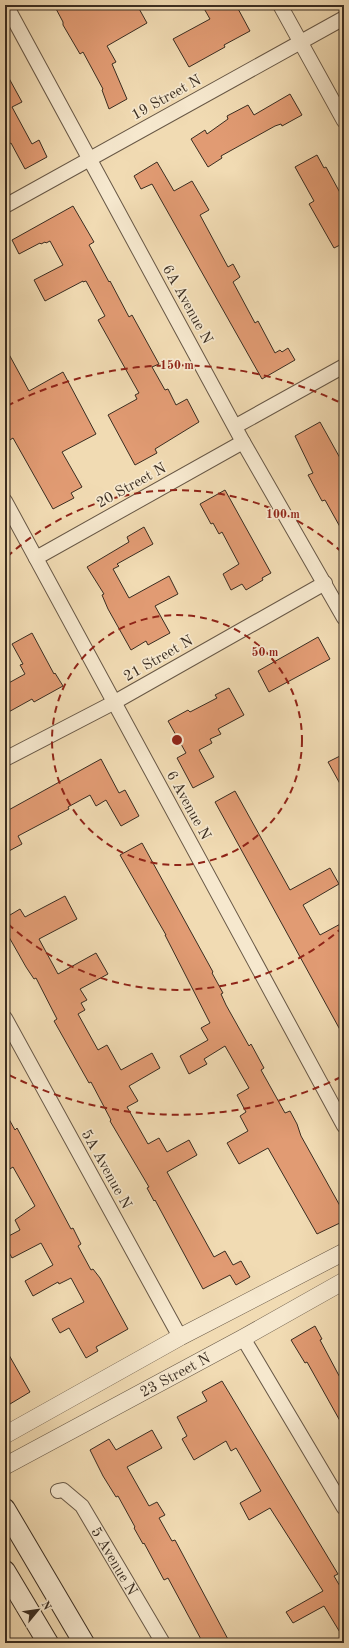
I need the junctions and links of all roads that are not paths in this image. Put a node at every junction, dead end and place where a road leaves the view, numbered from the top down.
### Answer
1 (6, 5) edge
2 (280, 5) edge
3 (344, 18) edge
4 (301, 42) junction
5 (344, 121) edge
6 (90, 159) junction
7 (5, 206) edge
8 (344, 366) edge
9 (236, 426) junction
10 (243, 442) junction
11 (5, 501) edge
12 (36, 558) junction
13 (325, 583) junction
14 (344, 618) edge
15 (113, 703) junction
16 (5, 759) edge
17 (5, 1018) edge
18 (344, 1126) edge
19 (344, 1252) edge
20 (344, 1281) edge
21 (180, 1337) junction
22 (243, 1338) junction
23 (5, 1435) edge
24 (5, 1466) edge
25 (58, 1491) dead end
26 (5, 1508) edge
27 (344, 1508) edge
28 (6, 1573) edge
29 (48, 1643) edge
30 (84, 1643) edge
31 (163, 1643) edge

1 - 6 street, 6A Avenue N
2 - 4 street
3 - 4 street, 19 Street N
4 - 5 street
4 - 6 street, 19 Street N
6 - 7 street, 19 Street N
6 - 9 street, 6A Avenue N
8 - 9 street
9 - 10 street, 6A Avenue N
10 - 12 street, 20 Street N
10 - 13 street, 6A Avenue N
11 - 12 street, 6 Avenue N
12 - 15 street, 6 Avenue N
13 - 14 street, 6A Avenue N
13 - 15 street, 21 Street N
15 - 16 street, 21 Street N
15 - 18 street, 6 Avenue N
17 - 21 street, 5A Avenue N
19 - 21 street, 23 Street N
20 - 22 street, 23 Street N
21 - 23 street, 23 Street N
22 - 24 street, 23 Street N
22 - 27 street
25 - 31 street, 5 Avenue N
26 - 30 main road
28 - 29 main road

